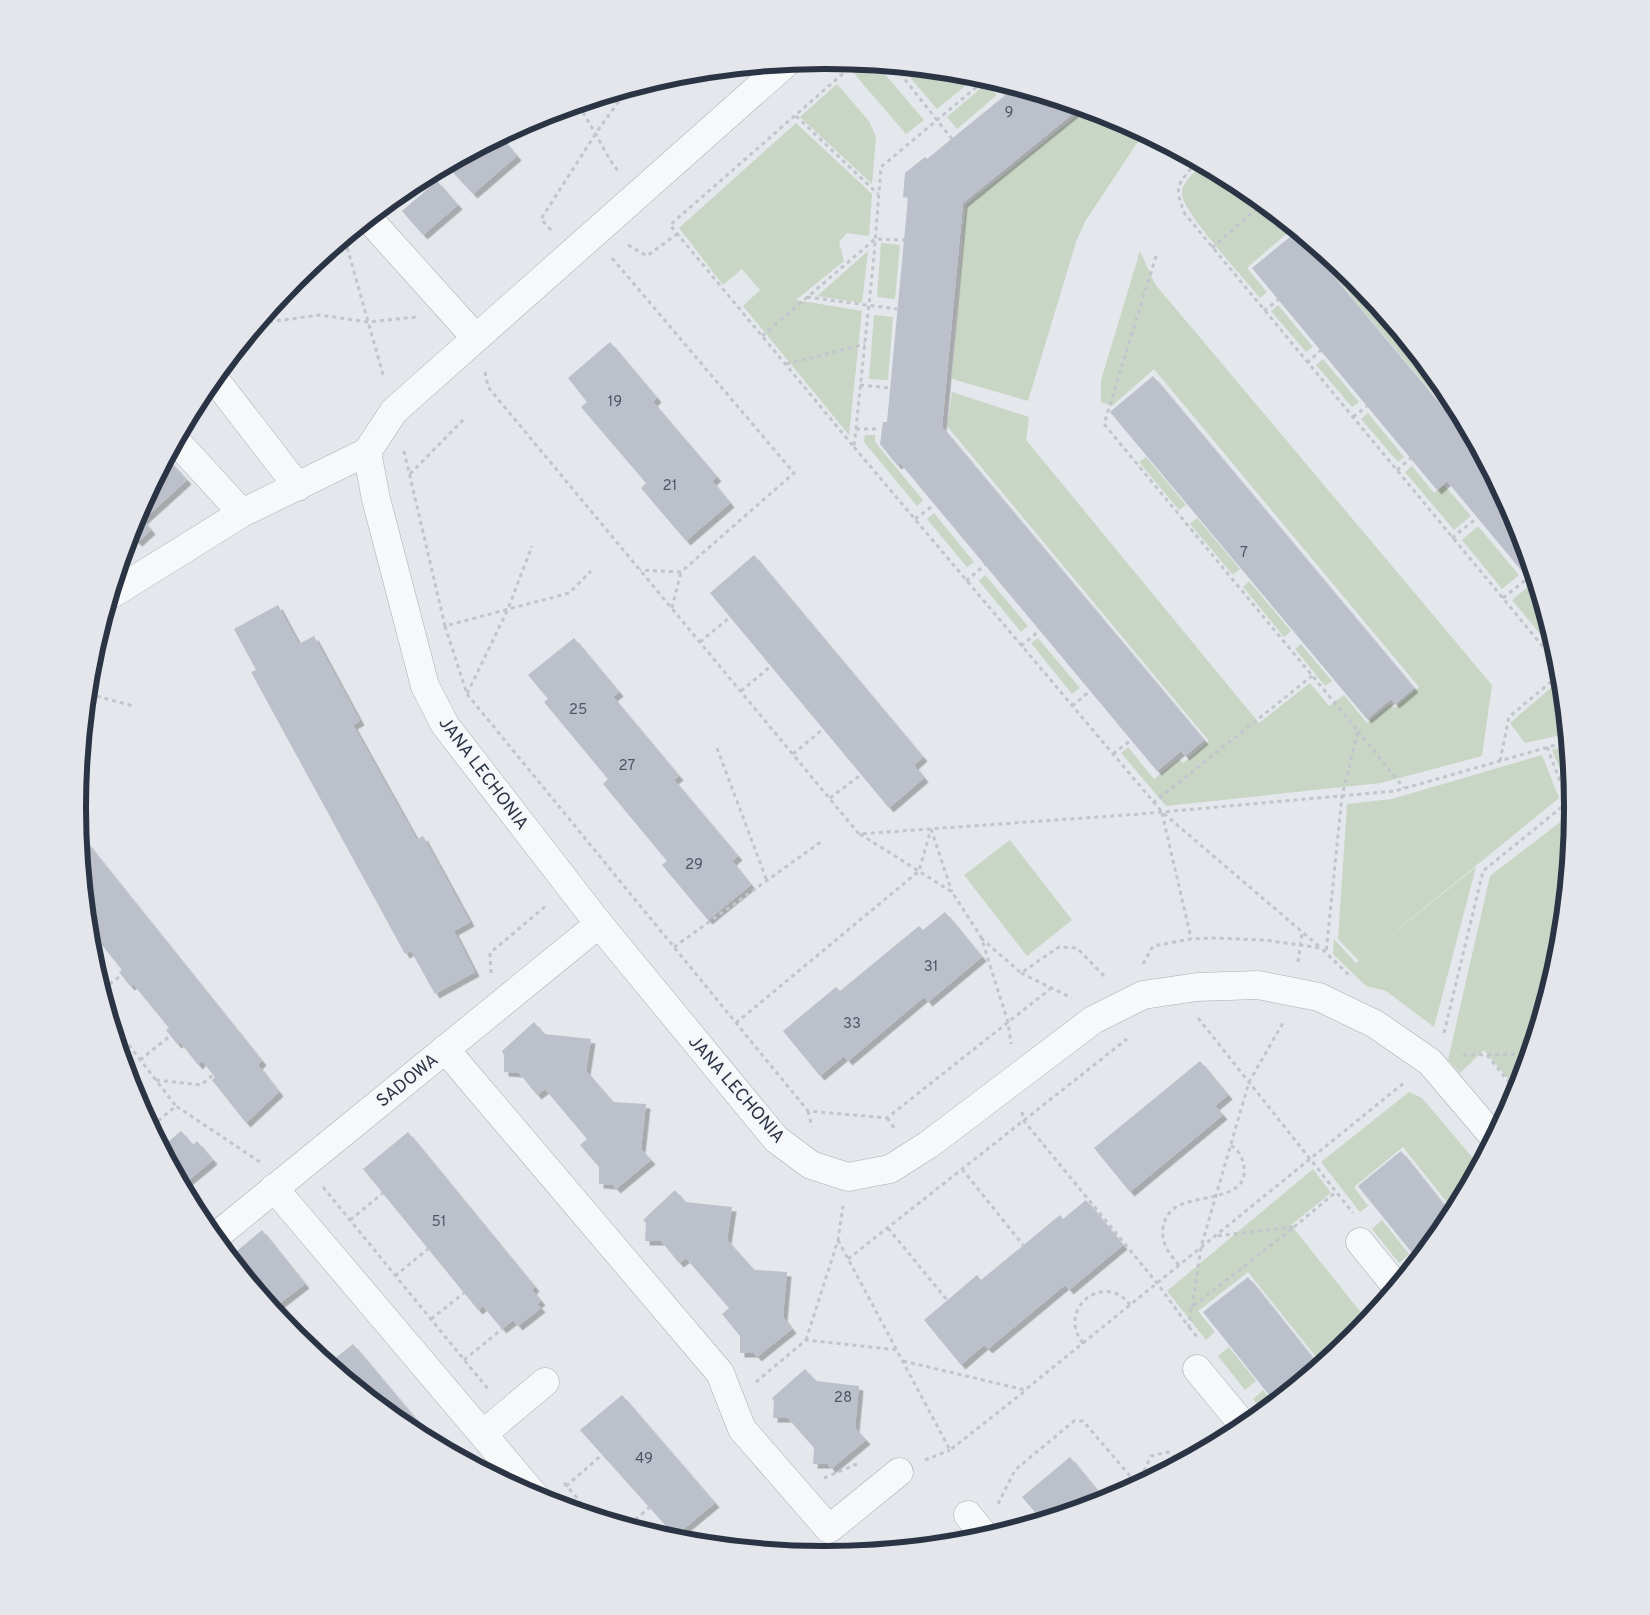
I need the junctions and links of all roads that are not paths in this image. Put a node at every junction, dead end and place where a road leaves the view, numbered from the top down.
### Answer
1 (778, 70) edge
2 (373, 223) edge
3 (476, 338) junction
4 (220, 385) edge
5 (181, 446) edge
6 (367, 452) junction
7 (298, 487) junction
8 (242, 513) junction
9 (119, 590) edge
10 (599, 924) junction
11 (446, 1049) junction
12 (1489, 1131) edge
13 (270, 1177) junction
14 (220, 1231) edge
15 (1360, 1242) dead end
16 (1392, 1281) edge
17 (1197, 1369) dead end
18 (545, 1382) dead end
19 (1239, 1419) edge
20 (483, 1434) junction
21 (898, 1472) dead end
22 (523, 1481) edge
23 (968, 1515) dead end
24 (980, 1529) edge

1 - 3 street
2 - 3 street
3 - 6 street
4 - 7 street
5 - 8 street
6 - 7 street
6 - 10 street, JANA LECHONIA
7 - 8 street
8 - 9 street
10 - 11 street, SADOWA
10 - 12 street, JANA LECHONIA
11 - 13 street, SADOWA
11 - 21 street
13 - 14 street, SADOWA
13 - 20 street
15 - 16 street
17 - 19 street
18 - 20 street
20 - 22 street
23 - 24 street

